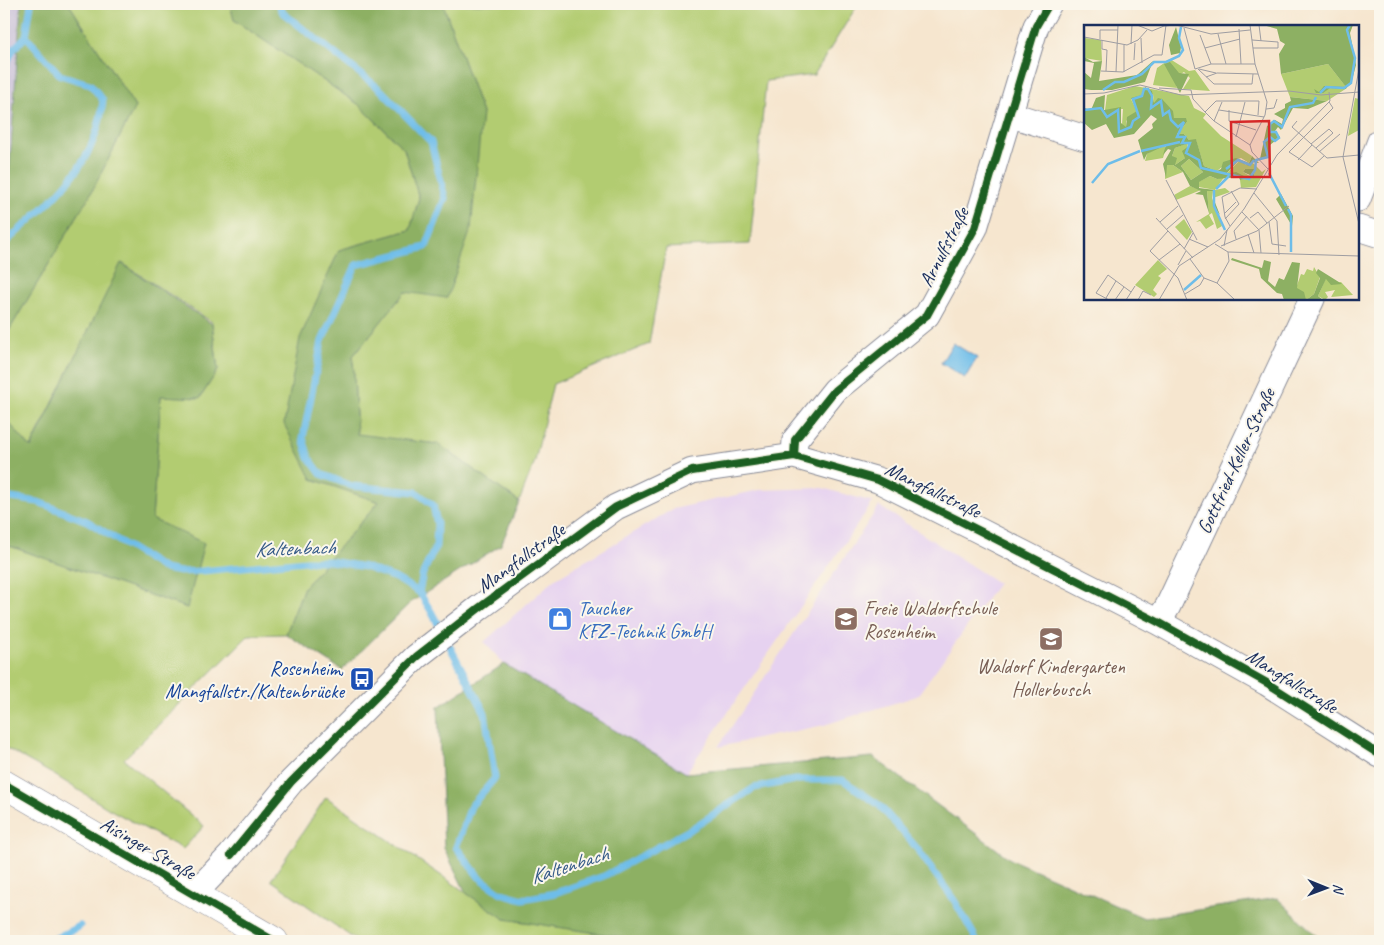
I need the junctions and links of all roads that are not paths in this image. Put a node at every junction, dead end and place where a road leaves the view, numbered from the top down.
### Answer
1 (1048, 4) edge
2 (1009, 114) junction
3 (1084, 138) edge
4 (1380, 141) edge
5 (1359, 196) edge
6 (1359, 228) edge
7 (1380, 235) edge
8 (1312, 300) edge
9 (794, 456) junction
10 (1158, 622) junction
11 (1380, 755) edge
12 (4, 784) edge
13 (194, 894) junction
14 (274, 941) edge

1 - 2 street, Arnulfstraße
2 - 3 street
2 - 9 street, Arnulfstraße
4 - 5 street
6 - 7 street
8 - 10 street, Gottfried-Keller-Straße
9 - 10 street, Mangfallstraße
9 - 13 street, Mangfallstraße
10 - 11 street, Mangfallstraße
12 - 13 main road, Aisinger Straße
13 - 14 main road, Aisinger Straße

